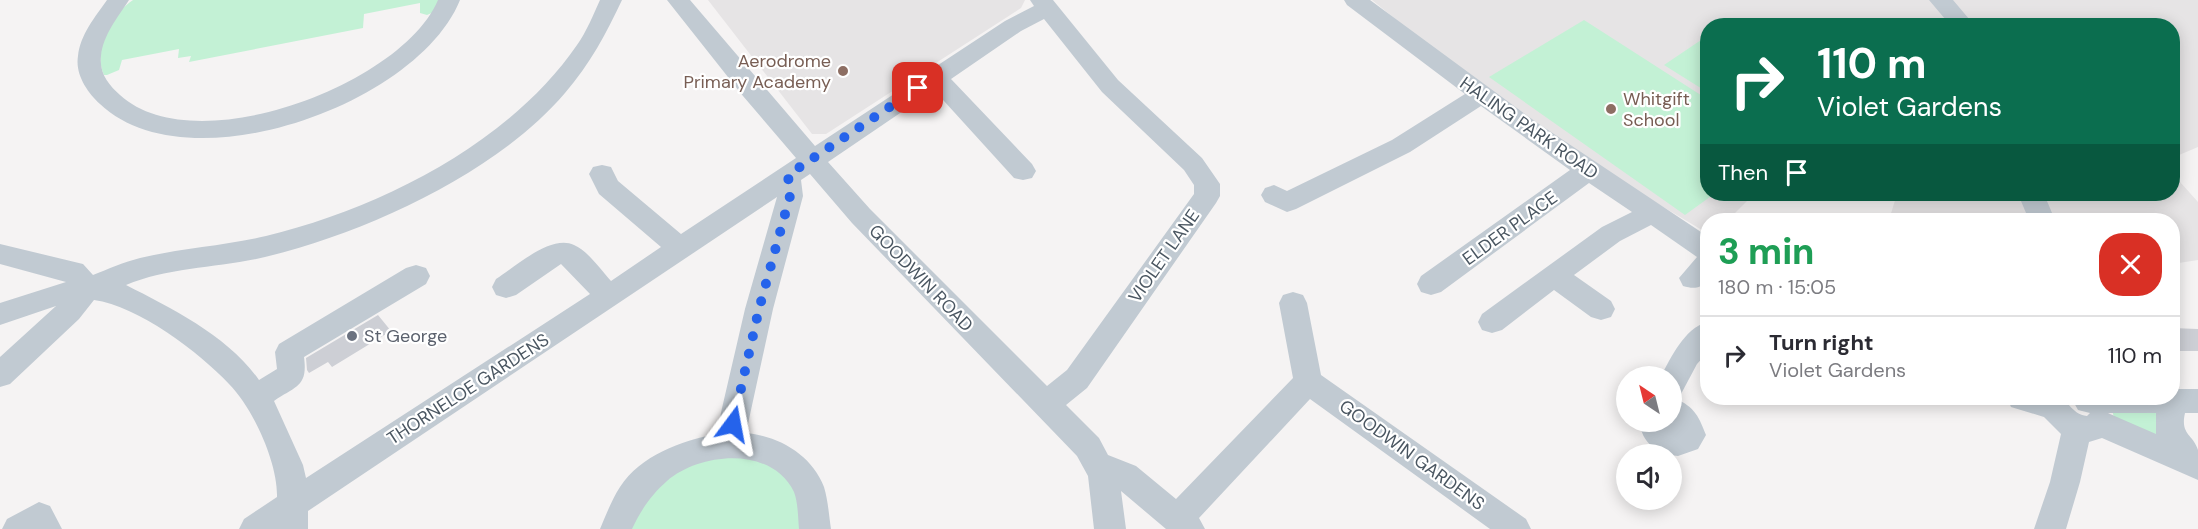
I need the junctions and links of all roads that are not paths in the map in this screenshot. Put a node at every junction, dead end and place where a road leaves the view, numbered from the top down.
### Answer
1 (118, 0) edge
2 (449, 0) edge
3 (611, 0) edge
4 (678, 0) edge
5 (1355, 0) edge
6 (1940, 0) edge
7 (1045, 4) edge
8 (1957, 18) edge
9 (936, 77) junction
10 (1481, 95) junction
11 (813, 159) junction
12 (1588, 170) junction
13 (1023, 171) dead end
14 (602, 174) dead end
15 (788, 175) junction
16 (1274, 195) dead end
17 (1651, 214) junction
18 (1700, 246) edge
19 (680, 248) junction
20 (0, 254) edge
21 (1554, 275) junction
22 (416, 276) dead end
23 (1431, 284) dead end
24 (506, 287) dead end
25 (88, 288) junction
26 (609, 296) junction
27 (1293, 303) dead end
28 (1601, 309) dead end
29 (0, 314) edge
30 (1492, 322) dead end
31 (1700, 341) edge
32 (1681, 366) edge
33 (0, 375) edge
34 (1308, 382) junction
35 (256, 397) junction
36 (2187, 402) edge
37 (1047, 404) junction
38 (2055, 405) edge
39 (2157, 405) edge
40 (2086, 412) edge
41 (1682, 419) edge
42 (1656, 432) edge
43 (729, 443) junction
44 (1099, 465) junction
45 (2194, 465) edge
46 (292, 516) edge
47 (1183, 524) edge
48 (18, 529) edge
49 (46, 529) edge
50 (255, 529) edge
51 (616, 529) edge
52 (815, 529) edge
53 (1110, 529) edge
54 (1515, 529) edge
55 (2050, 529) edge

1 - 2 street
3 - 25 street
4 - 11 street, GOODWIN ROAD
5 - 10 street, HALING PARK ROAD
6 - 8 street
7 - 9 street, THORNELOE GARDENS
7 - 37 street, VIOLET LANE
9 - 11 street, THORNELOE GARDENS
9 - 13 street
10 - 12 street, HALING PARK ROAD
10 - 16 street
11 - 15 street, THORNELOE GARDENS
11 - 37 street, GOODWIN ROAD
12 - 17 street, HALING PARK ROAD
12 - 23 street, ELDER PLACE
14 - 19 street
15 - 19 street, THORNELOE GARDENS
15 - 43 street
17 - 18 street, HALING PARK ROAD
17 - 21 street
19 - 26 street, THORNELOE GARDENS
20 - 25 street
21 - 28 street
21 - 30 street
22 - 35 street
24 - 26 street
25 - 29 street
25 - 33 street
25 - 35 street
26 - 46 street, THORNELOE GARDENS
27 - 34 street
31 - 32 street
34 - 47 street
34 - 54 street, GOODWIN GARDENS
35 - 46 street
36 - 45 street
37 - 44 street, GOODWIN ROAD
38 - 40 street
39 - 40 street
40 - 45 street
40 - 55 street
41 - 42 street
43 - 51 street
43 - 52 street
44 - 47 street
44 - 53 street
46 - 50 street, THORNELOE GARDENS
48 - 49 street

